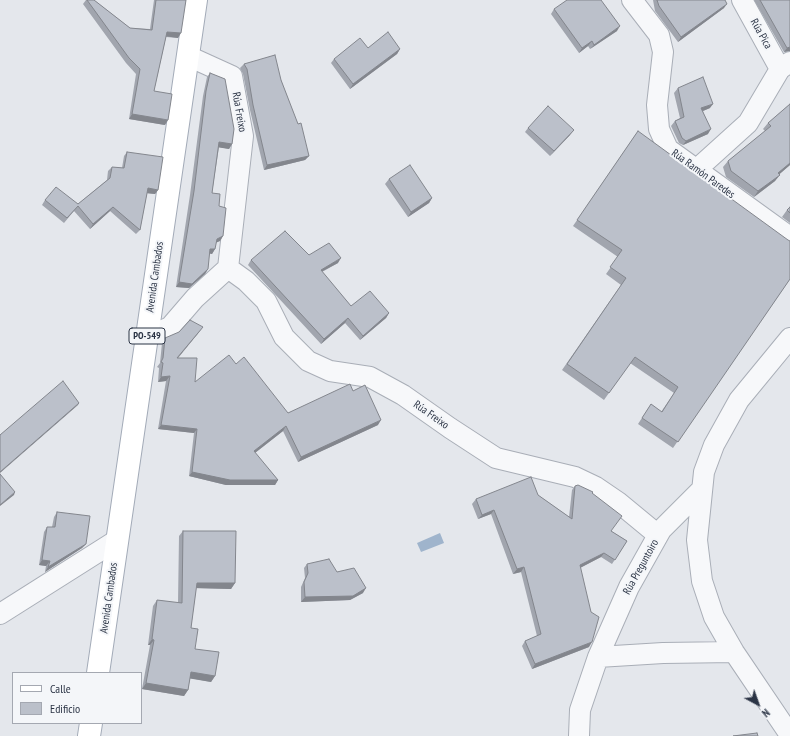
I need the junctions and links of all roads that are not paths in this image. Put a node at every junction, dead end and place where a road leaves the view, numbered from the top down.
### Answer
1 (196, 0) edge
2 (632, 0) edge
3 (742, 0) edge
4 (188, 56) junction
5 (785, 66) edge
6 (696, 170) junction
7 (790, 237) edge
8 (228, 268) junction
9 (147, 337) junction
10 (790, 338) edge
11 (702, 489) junction
12 (658, 535) junction
13 (118, 540) junction
14 (0, 614) edge
15 (734, 652) junction
16 (598, 657) junction
17 (98, 672) edge
18 (91, 724) edge
19 (790, 735) edge
20 (89, 736) edge
21 (579, 736) edge

1 - 4 main road, Avenida Cambados / PO-549
2 - 6 street, Rúa Ramón Paredes
3 - 5 street, Rúa Pica
4 - 8 street, Rúa Freixo
4 - 9 main road, Avenida Cambados / PO-549
5 - 6 street
6 - 7 street, Rúa Ramón Paredes
8 - 9 street
8 - 12 street, Rúa Freixo
9 - 13 main road, Avenida Cambados / PO-549
10 - 11 street
11 - 12 street, Rúa Preguntoiro
11 - 15 street
12 - 16 street, Rúa Preguntoiro
13 - 14 street
13 - 17 main road, Avenida Cambados / PO-549
15 - 16 street
15 - 19 street
16 - 21 street, Rúa Preguntoiro
18 - 20 main road

